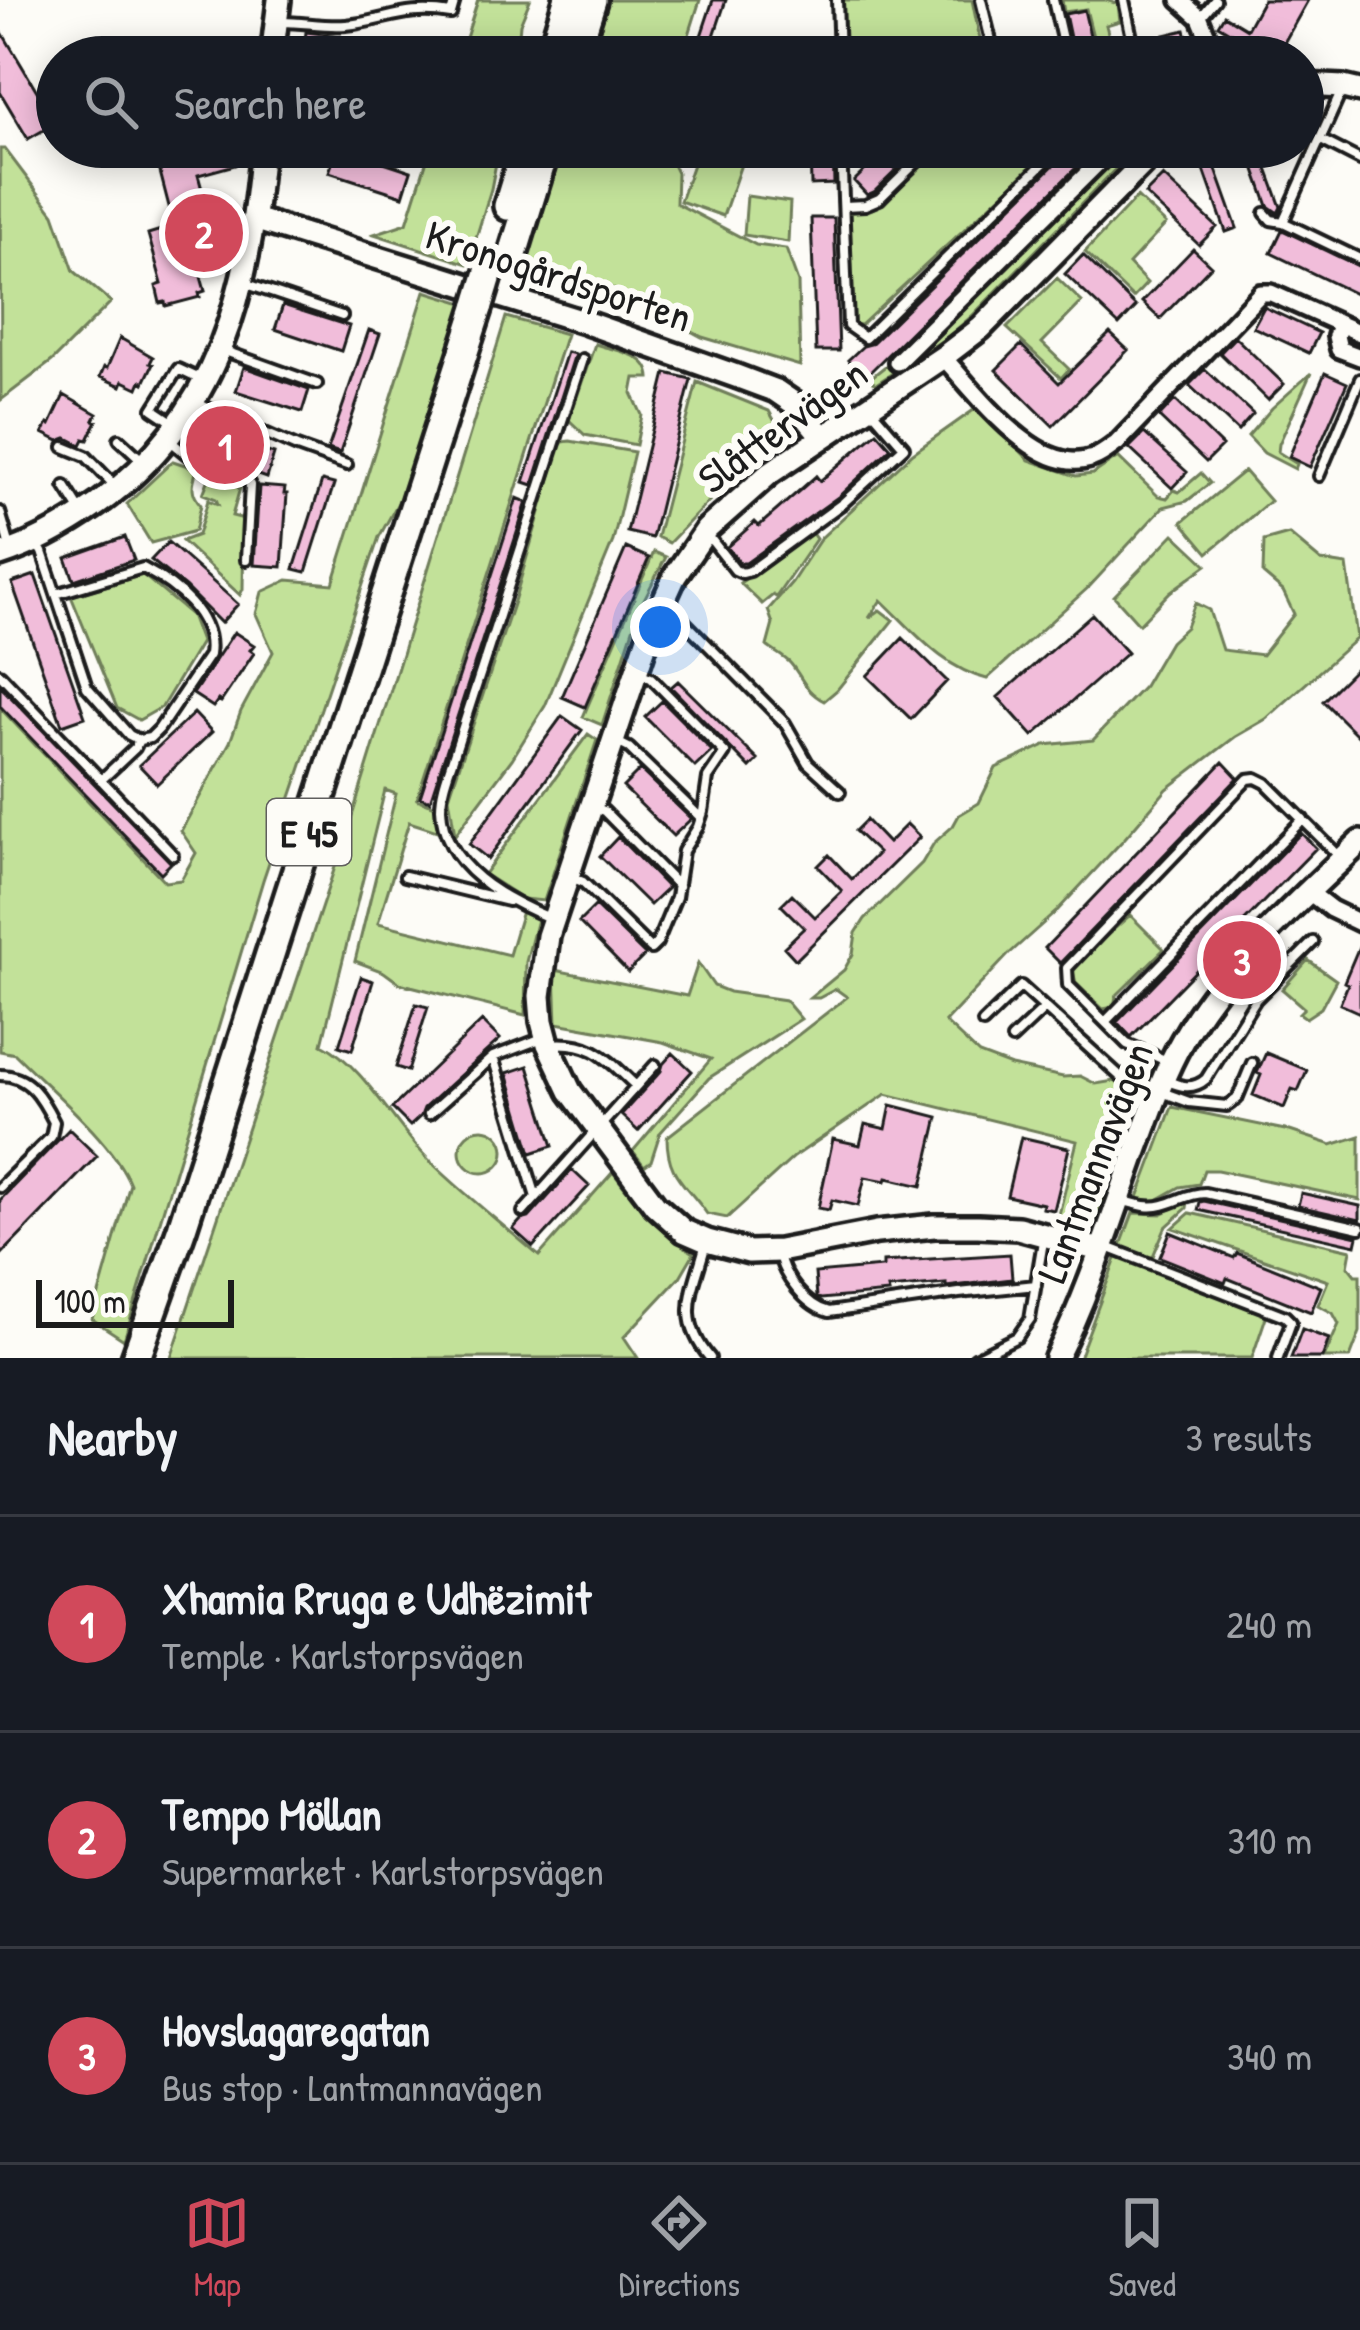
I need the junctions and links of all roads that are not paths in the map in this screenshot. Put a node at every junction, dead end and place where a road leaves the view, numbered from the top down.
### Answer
1 (455, 0) edge
2 (568, 0) edge
3 (592, 0) edge
4 (837, 0) edge
5 (981, 0) edge
6 (1053, 0) edge
7 (1124, 0) edge
8 (1180, 0) edge
9 (1215, 0) edge
10 (277, 11) edge
11 (1200, 18) junction
12 (557, 36) edge
13 (581, 36) edge
14 (838, 36) edge
15 (990, 36) edge
16 (1061, 36) edge
17 (1132, 36) edge
18 (1207, 36) edge
19 (1352, 89) edge
20 (1324, 135) edge
21 (1324, 142) edge
22 (1360, 160) edge
23 (260, 168) edge
24 (521, 168) edge
25 (538, 168) edge
26 (843, 168) edge
27 (911, 168) edge
28 (1039, 168) edge
29 (1093, 168) edge
30 (1139, 168) edge
31 (1308, 168) edge
32 (844, 206) junction
33 (1265, 213) dead end
34 (254, 219) junction
35 (1283, 222) junction
36 (1360, 259) edge
37 (497, 274) junction
38 (242, 283) junction
39 (487, 307) junction
40 (343, 316) dead end
41 (1340, 325) junction
42 (1360, 333) edge
43 (220, 350) junction
44 (943, 357) junction
45 (1360, 357) edge
46 (582, 359) dead end
47 (897, 362) dead end
48 (1360, 379) edge
49 (317, 384) dead end
50 (200, 392) junction
51 (869, 406) junction
52 (173, 432) junction
53 (822, 436) junction
54 (119, 439) dead end
55 (64, 447) dead end
56 (146, 464) junction
57 (347, 465) dead end
58 (1319, 476) dead end
59 (65, 486) dead end
60 (118, 489) junction
61 (0, 512) edge
62 (83, 514) junction
63 (705, 532) junction
64 (36, 542) junction
65 (6, 553) edge
66 (246, 560) dead end
67 (56, 594) junction
68 (660, 604) junction
69 (637, 672) junction
70 (0, 674) edge
71 (139, 740) junction
72 (614, 740) junction
73 (101, 780) junction
74 (840, 792) dead end
75 (591, 806) junction
76 (701, 818) junction
77 (1303, 819) junction
78 (1360, 842) edge
79 (173, 855) dead end
80 (1342, 860) junction
81 (405, 876) dead end
82 (568, 876) junction
83 (679, 887) junction
84 (1309, 892) junction
85 (510, 901) junction
86 (554, 919) junction
87 (1360, 922) edge
88 (1313, 942) dead end
89 (1045, 1008) junction
90 (1105, 1022) junction
91 (983, 1023) dead end
92 (1012, 1039) dead end
93 (547, 1040) junction
94 (493, 1057) junction
95 (1252, 1064) dead end
96 (655, 1065) dead end
97 (0, 1075) edge
98 (1162, 1082) junction
99 (636, 1086) junction
100 (429, 1114) dead end
101 (598, 1129) junction
102 (0, 1187) edge
103 (536, 1197) junction
104 (1119, 1200) junction
105 (523, 1212) dead end
106 (1360, 1228) edge
107 (1044, 1235) junction
108 (707, 1241) junction
109 (1101, 1248) junction
110 (778, 1251) junction
111 (1036, 1285) junction
112 (136, 1358) edge
113 (154, 1358) edge
114 (710, 1358) edge
115 (975, 1358) edge
116 (1056, 1358) edge
117 (1278, 1358) edge

1 - 10 lane
2 - 12 highway
3 - 13 highway
4 - 14 lane
5 - 15 lane
6 - 16 lane
7 - 17 lane
8 - 11 street
9 - 11 lane
11 - 18 street
19 - 20 lane
21 - 22 lane
23 - 34 street
24 - 37 highway, E 45
25 - 37 highway, E 45
26 - 32 lane
27 - 32 lane
28 - 32 lane
29 - 47 street
30 - 44 street, Slåttervägen
31 - 35 lane
33 - 35 lane
34 - 38 street
34 - 53 street, Kronogårdsporten
35 - 36 lane
37 - 39 highway, E 45, bridge
38 - 40 lane
38 - 43 street
39 - 112 highway, E 45
39 - 113 highway, E 45
41 - 42 street
41 - 44 street
41 - 45 street
43 - 49 lane
43 - 50 street
44 - 51 street, Slåttervägen
46 - 85 lane
48 - 58 lane
50 - 52 street
50 - 52 lane
50 - 57 lane
51 - 53 street, Slåttervägen
51 - 63 lane
52 - 56 street
52 - 66 lane
53 - 63 street, Slåttervägen
54 - 56 lane
55 - 60 lane
56 - 60 street
59 - 62 lane
60 - 62 street
61 - 65 lane
62 - 64 street
63 - 68 street, Slåttervägen
64 - 65 street
64 - 67 lane
67 - 71 lane
67 - 71 lane
68 - 69 street, Slåttervägen
68 - 74 lane
69 - 72 street, Slåttervägen
69 - 76 lane
70 - 73 lane
71 - 73 lane
72 - 75 street, Slåttervägen
72 - 76 lane
73 - 79 lane
75 - 82 street, Slåttervägen
75 - 83 lane
76 - 83 lane
77 - 80 lane
77 - 90 lane
77 - 90 lane
78 - 80 street, Lantmannavägen
80 - 84 street, Lantmannavägen
81 - 85 lane
82 - 83 lane
82 - 86 street, Slåttervägen
84 - 87 street
84 - 98 street, Lantmannavägen
85 - 86 lane
86 - 93 street, Slåttervägen
88 - 98 lane
89 - 91 lane
89 - 92 lane
89 - 98 lane
90 - 98 lane
93 - 94 lane
93 - 99 lane
93 - 101 street, Slåttervägen
94 - 100 lane
94 - 103 lane
95 - 98 lane
96 - 99 lane
97 - 102 lane
98 - 104 street, Lantmannavägen
99 - 101 lane
101 - 103 lane
101 - 108 street, Slåttervägen
103 - 105 lane
104 - 106 lane
104 - 109 street, Lantmannavägen
107 - 109 street, Slåttervägen
107 - 110 street, Slåttervägen
107 - 111 lane
108 - 110 street, Slåttervägen
108 - 114 lane
109 - 116 street, Lantmannavägen
109 - 117 lane
110 - 111 lane
111 - 115 lane

